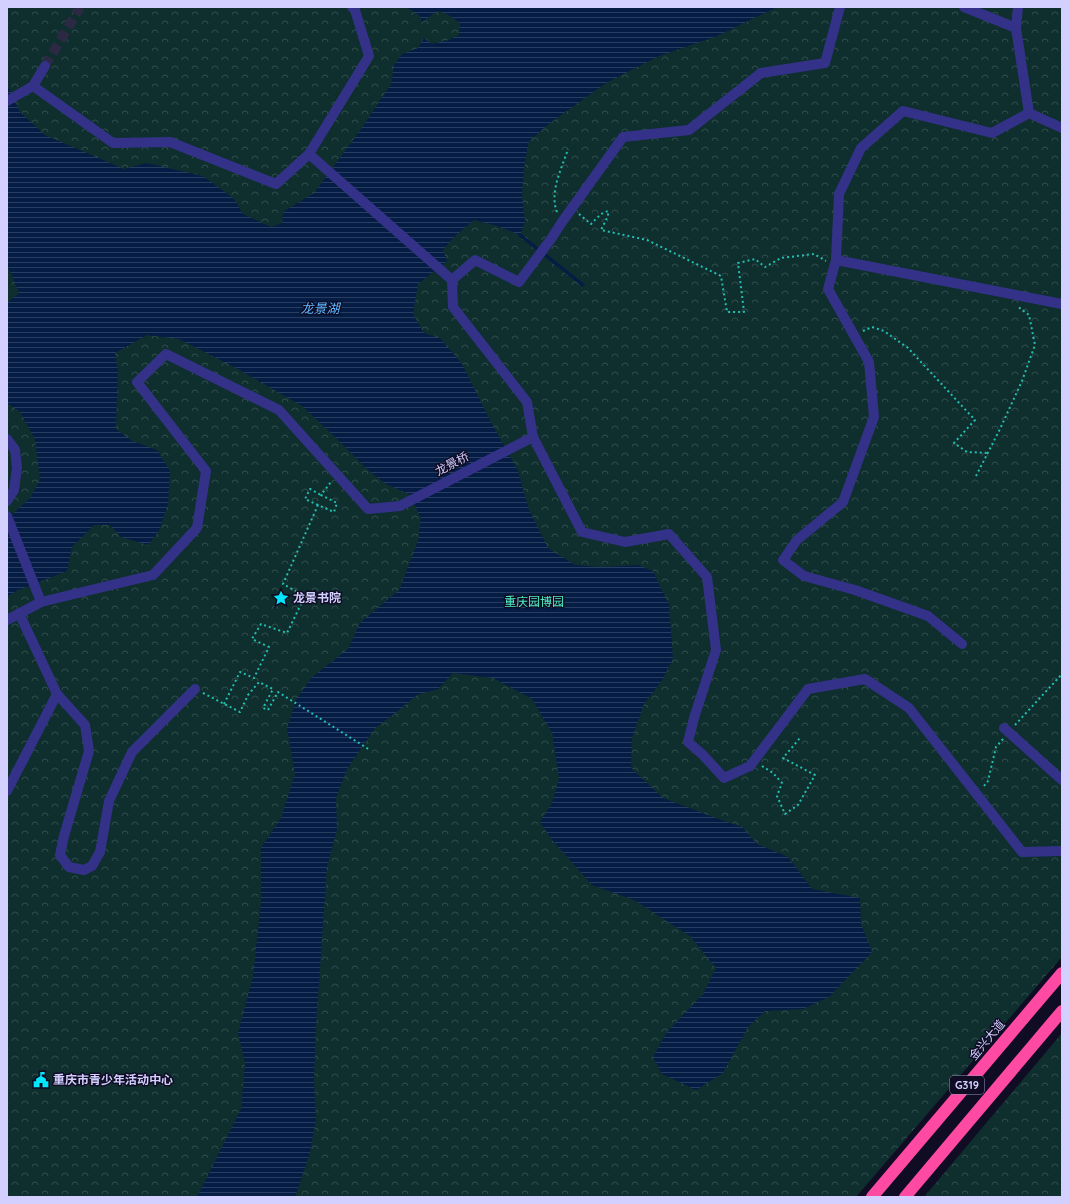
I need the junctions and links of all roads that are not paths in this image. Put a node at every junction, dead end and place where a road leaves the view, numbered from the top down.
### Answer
1 (352, 7) edge
2 (840, 7) edge
3 (964, 7) edge
4 (1018, 7) edge
5 (1016, 28) junction
6 (45, 66) tunnel mouth
7 (33, 86) junction
8 (7, 101) edge
9 (1029, 113) junction
10 (1062, 128) edge
11 (309, 154) junction
12 (835, 263) junction
13 (452, 280) junction
14 (1062, 304) edge
15 (533, 437) junction
16 (7, 439) edge
17 (7, 501) edge
18 (7, 516) edge
19 (41, 602) junction
20 (19, 613) junction
21 (7, 620) edge
22 (962, 644) dead end
23 (195, 689) road end
24 (57, 694) junction
25 (1004, 728) dead end
26 (1062, 780) edge
27 (7, 791) edge
28 (1062, 851) edge
29 (1062, 973) edge
30 (1062, 1011) edge
31 (872, 1197) edge
32 (905, 1197) edge

1 - 11 lane
2 - 13 lane
3 - 5 lane
4 - 5 lane
5 - 9 lane
6 - 7 lane
7 - 8 lane
7 - 11 lane
9 - 10 lane
9 - 12 lane
11 - 13 lane
12 - 14 lane
12 - 22 lane
13 - 15 lane
15 - 19 lane, 龙景桥
15 - 28 lane
16 - 17 lane
18 - 19 lane
19 - 20 lane
20 - 21 lane
20 - 24 lane
23 - 24 lane
24 - 27 lane
25 - 26 lane
29 - 31 highway, 金兴大道 / G319
30 - 32 highway, G319

